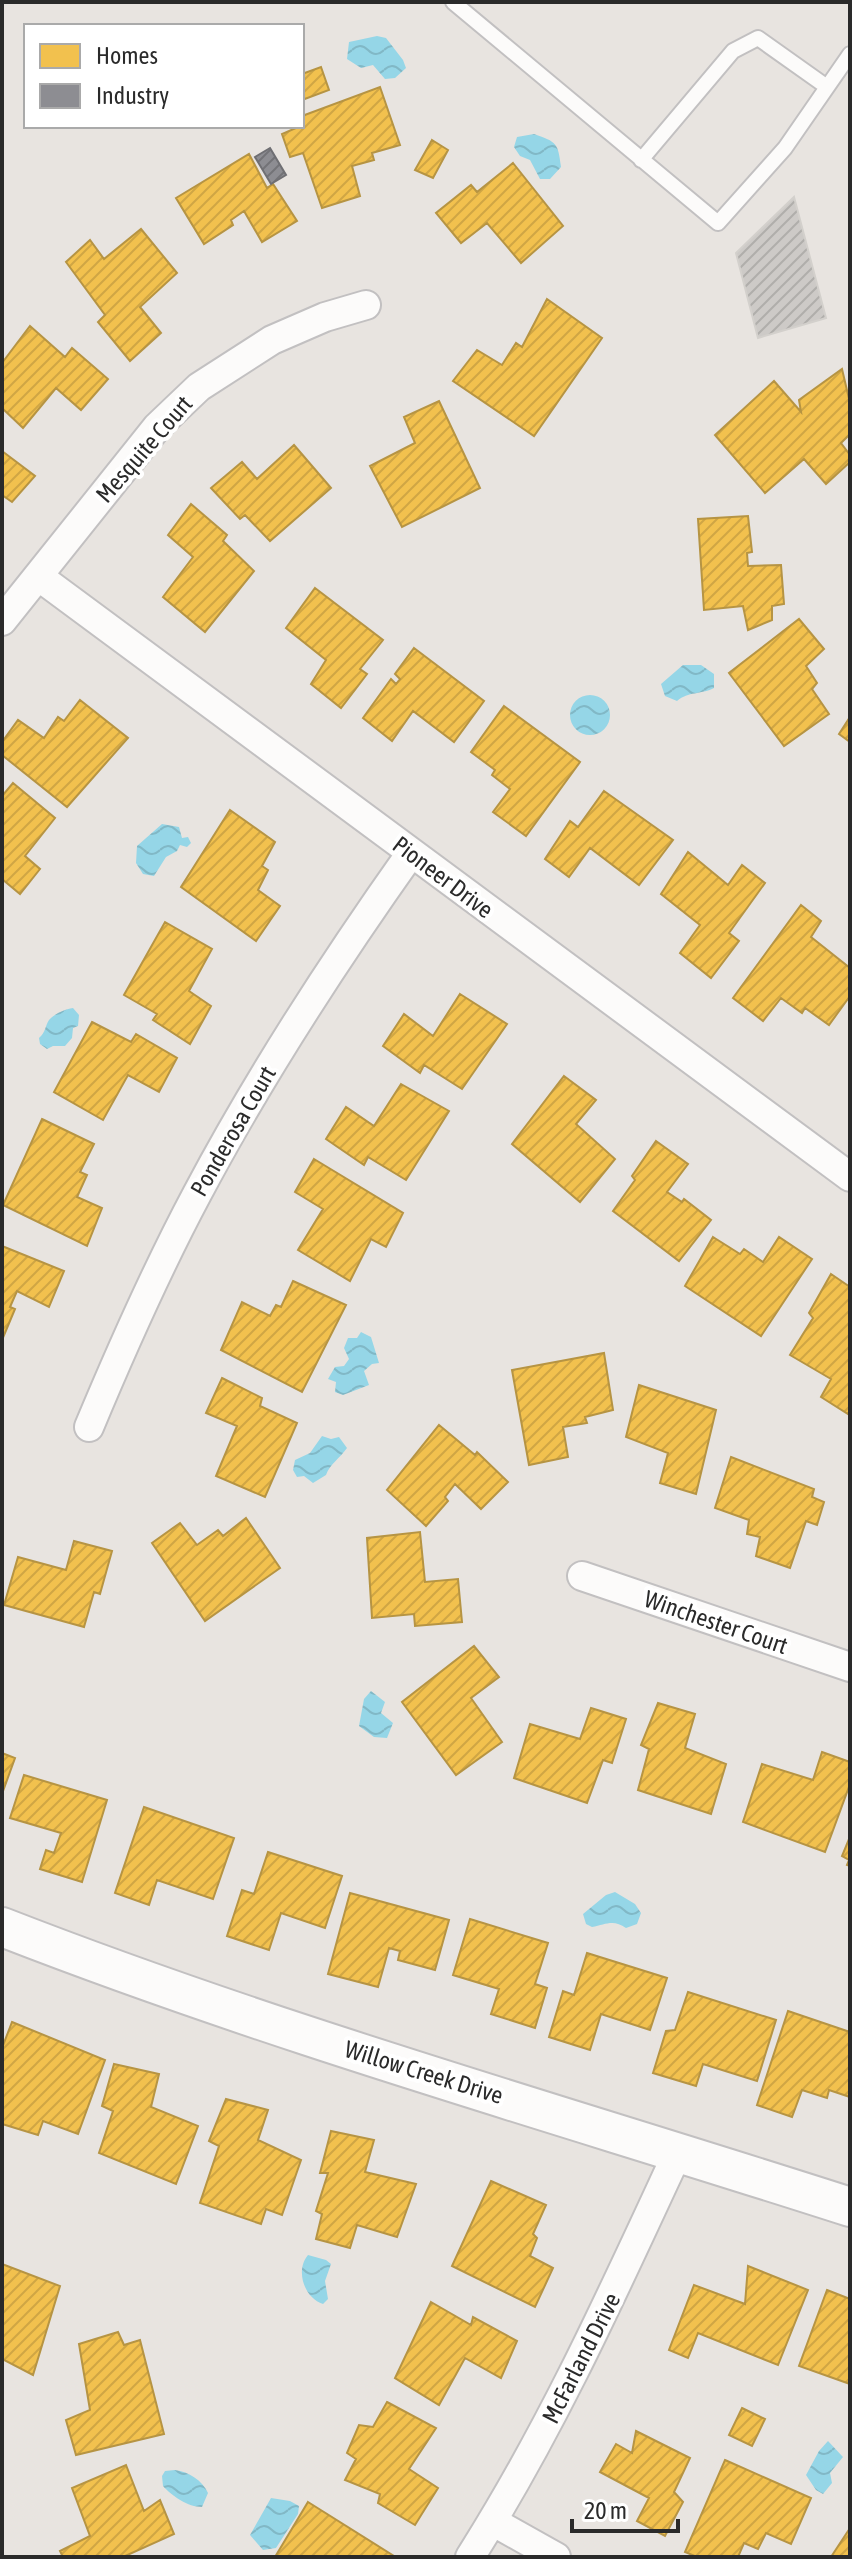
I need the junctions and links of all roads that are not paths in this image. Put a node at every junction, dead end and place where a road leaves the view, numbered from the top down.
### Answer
1 (453, 2) edge
2 (850, 54) edge
3 (827, 87) junction
4 (641, 160) junction
5 (366, 305) dead end
6 (38, 576) junction
7 (2, 621) edge
8 (411, 853) junction
9 (850, 1177) edge
10 (89, 1427) dead end
11 (582, 1576) dead end
12 (850, 1667) edge
13 (2, 1927) edge
14 (678, 2152) junction
15 (850, 2207) edge
16 (492, 2521) junction
17 (470, 2557) edge
18 (556, 2557) edge

1 - 4 lane
2 - 3 lane
3 - 4 lane
3 - 4 lane
5 - 6 street, Mesquite Court
6 - 7 street, Mesquite Court
6 - 8 street, Pioneer Drive
8 - 9 street, Pioneer Drive
8 - 10 street, Ponderosa Court
11 - 12 street, Winchester Court
13 - 14 street, Willow Creek Drive
14 - 15 street, Willow Creek Drive
14 - 16 street, McFarland Drive
16 - 17 street, McFarland Drive
16 - 18 street

